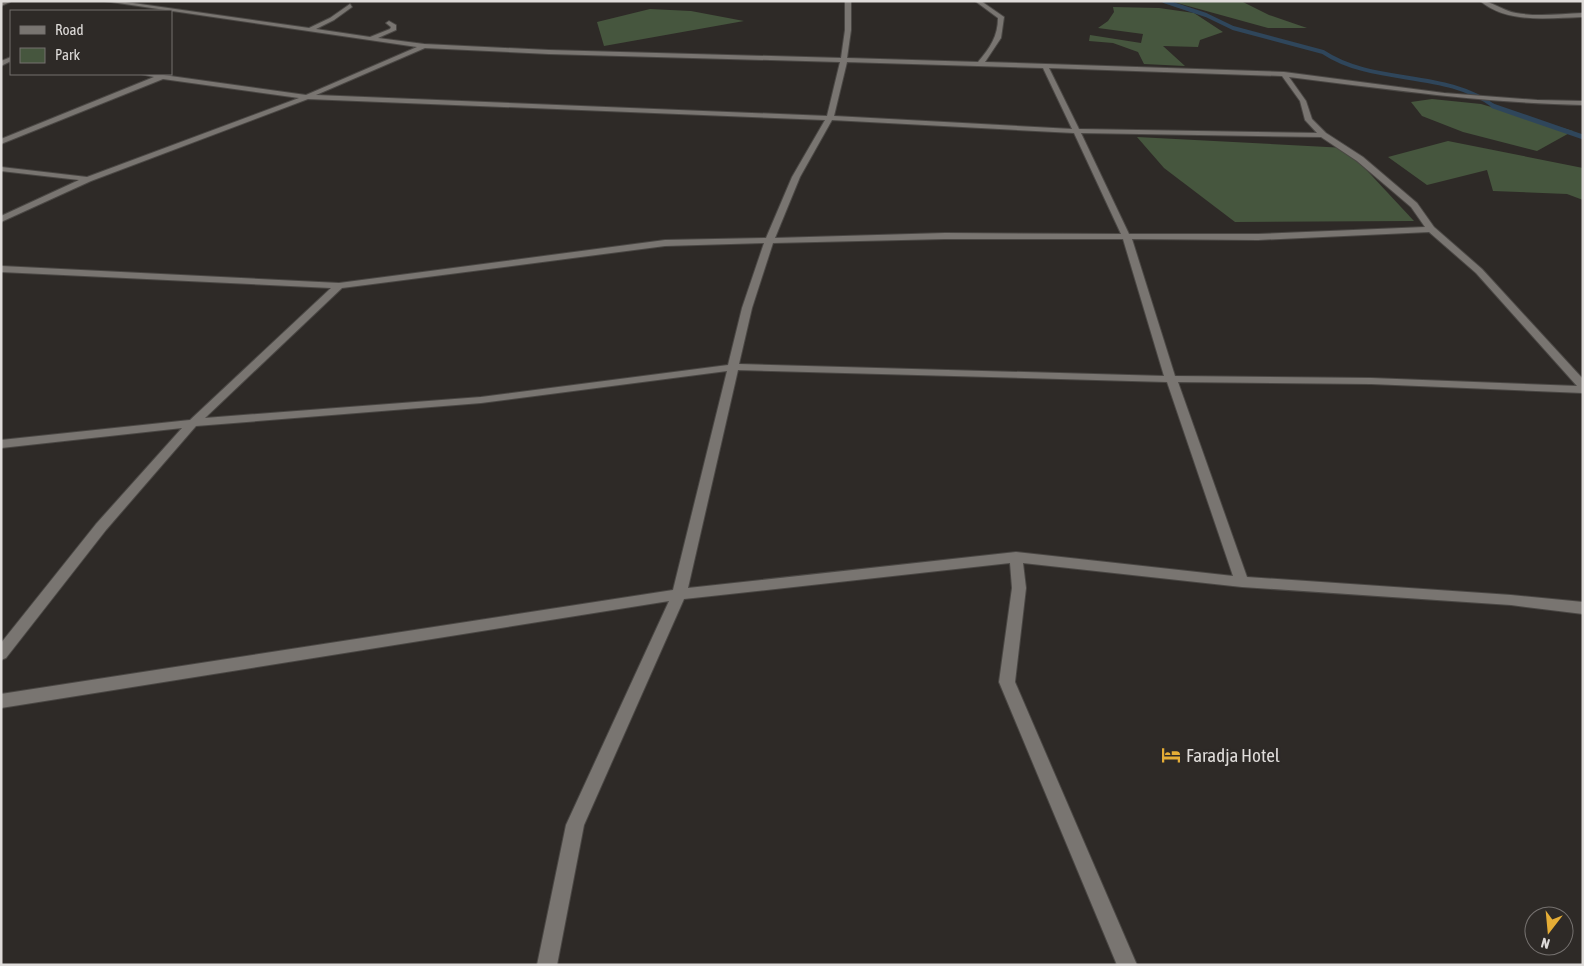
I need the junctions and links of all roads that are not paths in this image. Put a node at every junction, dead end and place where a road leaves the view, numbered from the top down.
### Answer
1 (8, 1) edge
2 (848, 1) edge
3 (977, 1) edge
4 (1482, 1) edge
5 (114, 2) edge
6 (1, 4) edge
7 (106, 4) edge
8 (350, 6) dead end
9 (170, 10) edge
10 (172, 10) edge
11 (1583, 15) edge
12 (389, 22) dead end
13 (310, 30) junction
14 (372, 38) junction
15 (424, 46) junction
16 (844, 60) junction
17 (978, 65) junction
18 (1046, 67) junction
19 (1284, 74) junction
20 (150, 75) edge
21 (161, 77) junction
22 (307, 97) junction
23 (1583, 103) edge
24 (830, 118) junction
25 (1077, 131) junction
26 (1323, 136) junction
27 (1, 142) edge
28 (1, 169) edge
29 (88, 179) junction
30 (1, 219) edge
31 (1431, 228) junction
32 (1127, 238) junction
33 (769, 242) junction
34 (1, 269) edge
35 (339, 286) junction
36 (734, 367) junction
37 (1171, 379) junction
38 (1583, 388) edge
39 (192, 423) junction
40 (1, 444) edge
41 (1016, 557) junction
42 (1242, 582) junction
43 (679, 594) junction
44 (1583, 608) edge
45 (1, 654) edge
46 (1, 701) edge
47 (547, 965) edge
48 (1127, 965) edge

1 - 6 street
2 - 16 street
3 - 17 street
4 - 11 street
5 - 7 street
5 - 9 street
8 - 13 street
10 - 13 street
12 - 14 street
13 - 14 street
14 - 15 street
15 - 16 street
15 - 22 street
16 - 17 street
16 - 24 street
17 - 18 street
18 - 19 street
18 - 25 street
19 - 23 street
19 - 26 street
20 - 21 street
21 - 22 street
21 - 27 street
22 - 24 street
22 - 29 street
24 - 25 street
24 - 33 street
25 - 26 street
25 - 32 street
26 - 31 street
28 - 29 street
29 - 30 street
31 - 32 street
31 - 38 street
32 - 33 street
32 - 37 street
33 - 35 street
33 - 36 street
34 - 35 street
35 - 39 street
36 - 37 street
36 - 39 street
36 - 43 street
37 - 38 street
37 - 42 street
39 - 40 street
39 - 45 street
41 - 42 street
41 - 43 street
41 - 48 street
42 - 44 street
43 - 46 street
43 - 47 street

